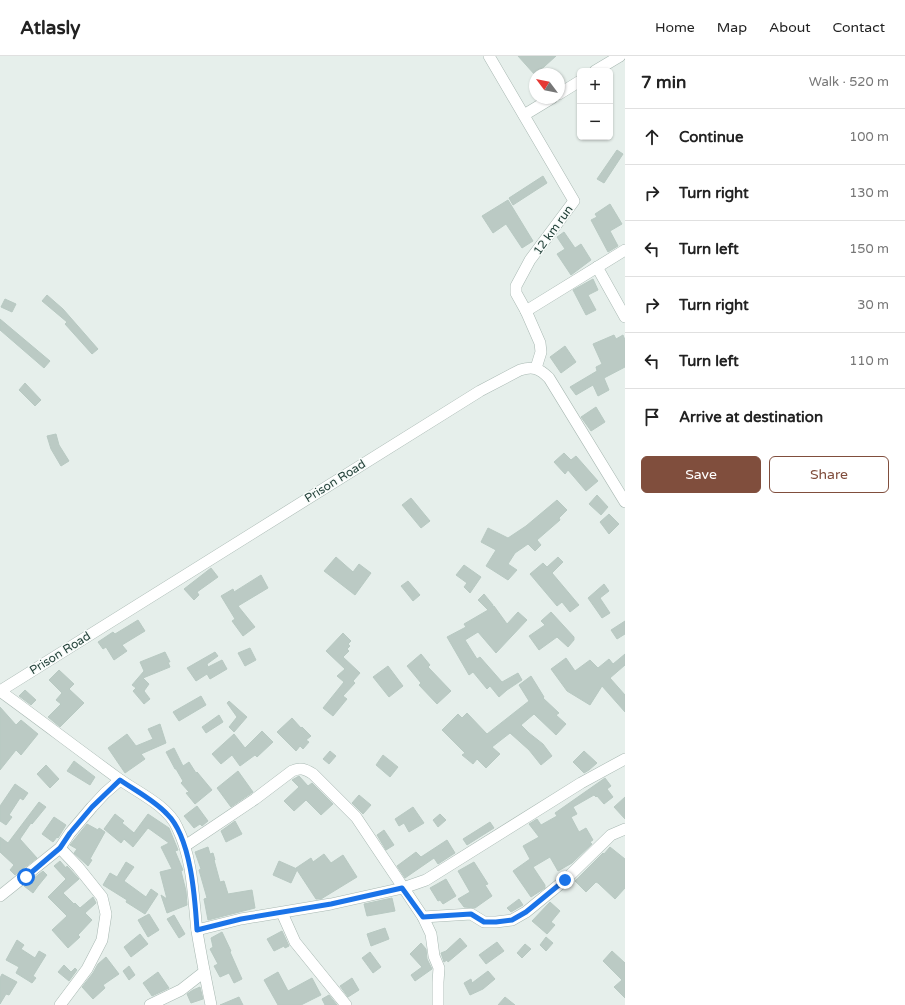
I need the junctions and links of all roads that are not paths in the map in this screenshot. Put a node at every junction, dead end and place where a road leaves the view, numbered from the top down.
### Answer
1 (490, 56) edge
2 (620, 56) edge
3 (600, 68) edge
4 (577, 82) edge
5 (565, 90) edge
6 (542, 104) edge
7 (524, 115) junction
8 (625, 250) edge
9 (597, 267) junction
10 (526, 311) junction
11 (625, 317) edge
12 (536, 368) junction
13 (625, 502) edge
14 (0, 691) edge
15 (625, 759) edge
16 (120, 780) junction
17 (625, 829) edge
18 (185, 846) junction
19 (60, 848) junction
20 (402, 888) junction
21 (0, 896) edge
22 (282, 913) junction
23 (423, 917) junction
24 (197, 930) junction
25 (204, 972) junction
26 (60, 1005) edge
27 (150, 1005) edge
28 (211, 1005) edge
29 (346, 1005) edge
30 (438, 1005) edge

1 - 7 street, 12 km run
2 - 3 street
4 - 5 street
6 - 7 street
7 - 10 street, 12 km run
8 - 9 street
9 - 10 street
9 - 11 street
10 - 12 street, 12 km run
12 - 13 street
12 - 14 street, Prison Road
14 - 16 street
15 - 20 street
16 - 18 street
16 - 19 street
17 - 23 street
18 - 20 street
18 - 24 street
19 - 21 street
19 - 26 street
20 - 22 street
20 - 23 street
22 - 24 street
22 - 29 street
23 - 30 street
24 - 25 street
25 - 27 street
25 - 28 street

